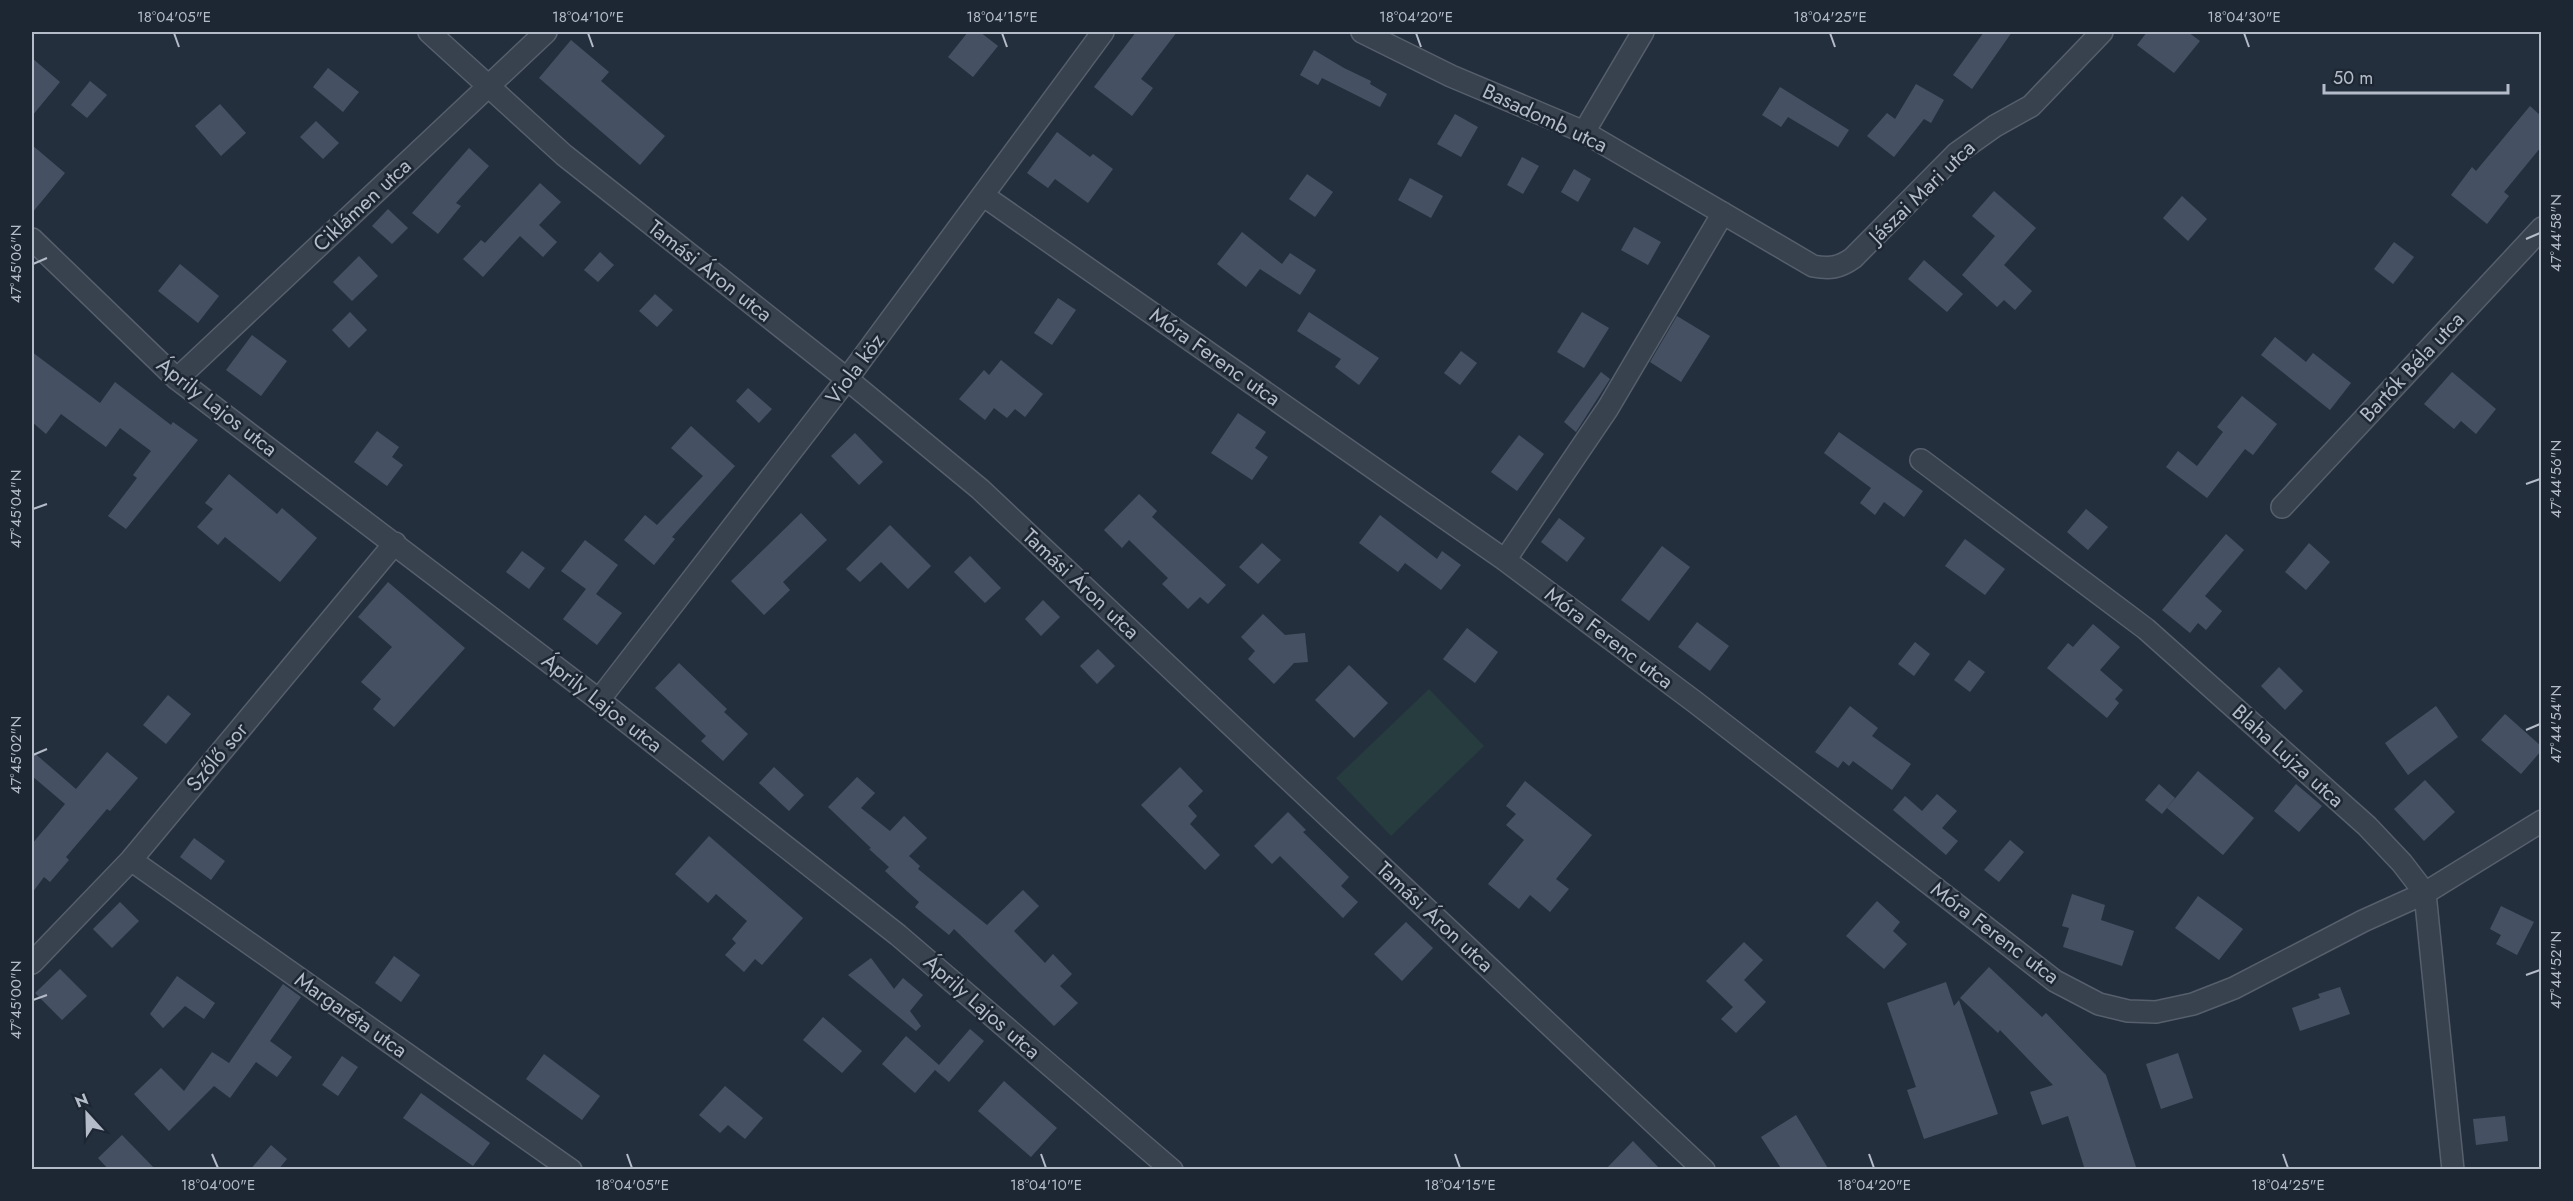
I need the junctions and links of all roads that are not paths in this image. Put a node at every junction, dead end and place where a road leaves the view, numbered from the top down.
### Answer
1 (429, 32) edge
2 (546, 32) edge
3 (1103, 32) edge
4 (1362, 32) edge
5 (1643, 32) edge
6 (2102, 32) edge
7 (489, 85) junction
8 (1584, 132) junction
9 (984, 196) junction
10 (1723, 213) junction
11 (2541, 228) edge
12 (32, 239) edge
13 (177, 379) junction
14 (847, 379) junction
15 (1921, 460) dead end
16 (2282, 507) dead end
17 (395, 543) junction
18 (1505, 560) junction
19 (599, 700) junction
20 (2541, 821) edge
21 (131, 860) junction
22 (2425, 893) junction
23 (32, 963) edge
24 (571, 1170) edge
25 (1172, 1170) edge
26 (1704, 1170) edge
27 (2453, 1170) edge

1 - 7 street, Tamási Áron utca
2 - 7 street, Ciklámen utca
3 - 9 street, Viola köz
4 - 8 street, Basadomb utca
5 - 8 street
6 - 10 street, Jászai Mari utca
7 - 13 street, Ciklámen utca
7 - 14 street, Tamási Áron utca
8 - 10 street, Basadomb utca
9 - 14 street, Viola köz
9 - 18 street, Móra Ferenc utca
10 - 18 street
11 - 16 street, Bartók Béla utca
12 - 13 street, Áprily Lajos utca
13 - 17 street, Áprily Lajos utca
14 - 19 street, Viola köz
14 - 26 street, Tamási Áron utca
15 - 22 street, Blaha Lujza utca
17 - 19 street, Áprily Lajos utca
17 - 21 street, Szőlő sor
18 - 22 street, Móra Ferenc utca
19 - 25 street, Áprily Lajos utca
20 - 22 street, Móra Ferenc utca
21 - 23 street, Szőlő sor
21 - 24 street, Margaréta utca
22 - 27 street

